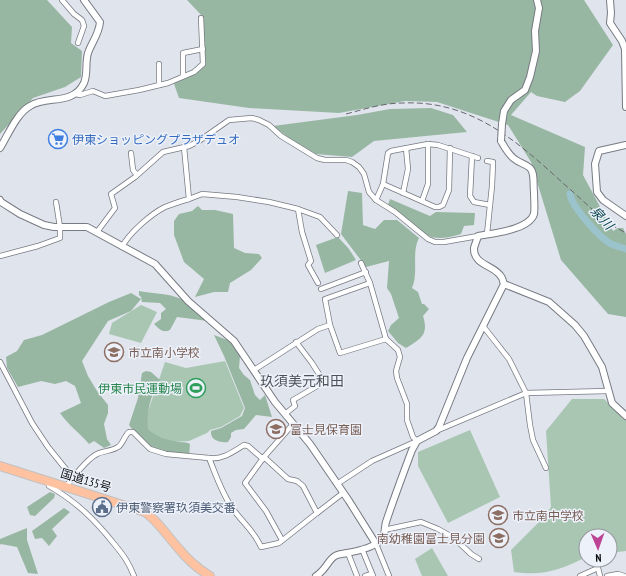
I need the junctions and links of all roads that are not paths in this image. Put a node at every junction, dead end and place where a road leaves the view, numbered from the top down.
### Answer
1 (62, 0) edge
2 (84, 0) edge
3 (537, 0) edge
4 (610, 0) edge
5 (201, 18) dead end
6 (78, 43) dead end
7 (203, 49) junction
8 (159, 64) dead end
9 (183, 76) junction
10 (159, 85) junction
11 (76, 94) junction
12 (626, 106) edge
13 (428, 144) junction
14 (626, 145) edge
15 (184, 147) junction
16 (0, 148) edge
17 (406, 148) junction
18 (450, 148) junction
19 (131, 153) dead end
20 (472, 156) junction
21 (478, 158) dead end
22 (487, 161) dead end
23 (137, 175) junction
24 (383, 184) junction
25 (403, 193) junction
26 (189, 198) junction
27 (0, 200) edge
28 (376, 200) junction
29 (422, 201) junction
30 (56, 202) dead end
31 (490, 205) junction
32 (298, 210) junction
33 (626, 216) edge
34 (60, 227) junction
35 (97, 232) junction
36 (488, 234) junction
37 (337, 236) dead end
38 (478, 236) junction
39 (122, 247) junction
40 (0, 256) edge
41 (361, 263) dead end
42 (366, 272) junction
43 (318, 283) dead end
44 (370, 283) junction
45 (504, 284) junction
46 (320, 289) dead end
47 (330, 325) junction
48 (483, 326) junction
49 (386, 339) junction
50 (296, 342) junction
51 (0, 362) edge
52 (254, 370) junction
53 (608, 391) junction
54 (526, 393) junction
55 (285, 414) junction
56 (626, 416) edge
57 (293, 424) junction
58 (436, 431) junction
59 (417, 441) junction
60 (208, 458) junction
61 (263, 458) junction
62 (0, 466) edge
63 (546, 468) dead end
64 (73, 478) junction
65 (49, 482) junction
66 (337, 484) junction
67 (67, 487) junction
68 (343, 493) junction
69 (316, 513) junction
70 (384, 530) junction
71 (282, 540) junction
72 (376, 544) junction
73 (362, 549) junction
74 (348, 553) junction
75 (479, 559) dead end
76 (372, 575) edge
77 (134, 576) edge
78 (210, 576) edge
79 (316, 576) edge
80 (357, 576) edge
81 (365, 576) edge
82 (389, 576) edge
83 (580, 576) edge
84 (600, 576) edge
85 (607, 576) edge
86 (624, 576) edge

1 - 6 street
2 - 11 street
3 - 36 street, bridge
4 - 12 street
5 - 7 street
7 - 9 street
7 - 9 street
8 - 10 street
9 - 10 street
10 - 11 street
11 - 16 street
13 - 17 street
13 - 18 street
13 - 29 street
14 - 33 street
15 - 23 street
15 - 26 street
15 - 28 street
17 - 24 street
17 - 25 street
18 - 20 street
18 - 29 street
19 - 23 street
20 - 21 street
20 - 31 street
22 - 31 street
23 - 35 street
24 - 25 street
24 - 28 street
25 - 29 street
26 - 32 street
26 - 39 street
27 - 34 street
28 - 38 street
30 - 34 street
31 - 36 street
32 - 37 street
32 - 43 street
34 - 35 street
34 - 40 street
35 - 39 street
36 - 38 street
38 - 45 street
39 - 52 street
41 - 42 street
42 - 44 street
42 - 46 street
44 - 47 street
44 - 49 street
45 - 48 street
45 - 53 street
47 - 49 street
47 - 50 street
48 - 54 street
48 - 58 street
49 - 59 street
50 - 52 street
50 - 55 street
51 - 64 street
52 - 55 street
53 - 54 street
53 - 56 street
54 - 58 street
54 - 63 street
55 - 57 street
57 - 61 street
57 - 66 street
58 - 59 street
59 - 66 street
59 - 70 street
60 - 61 street
60 - 64 street
60 - 71 street
61 - 69 street
61 - 71 street
62 - 65 highway, 国道135号
64 - 67 street
65 - 67 highway, 国道135号
65 - 77 street
66 - 68 street
67 - 78 highway, 国道135号
68 - 69 street
68 - 72 street
69 - 71 street
70 - 72 street
70 - 75 street
72 - 73 street
72 - 82 street
73 - 74 street
73 - 76 street
74 - 79 street
74 - 80 street
76 - 81 street
83 - 84 street
85 - 86 street

